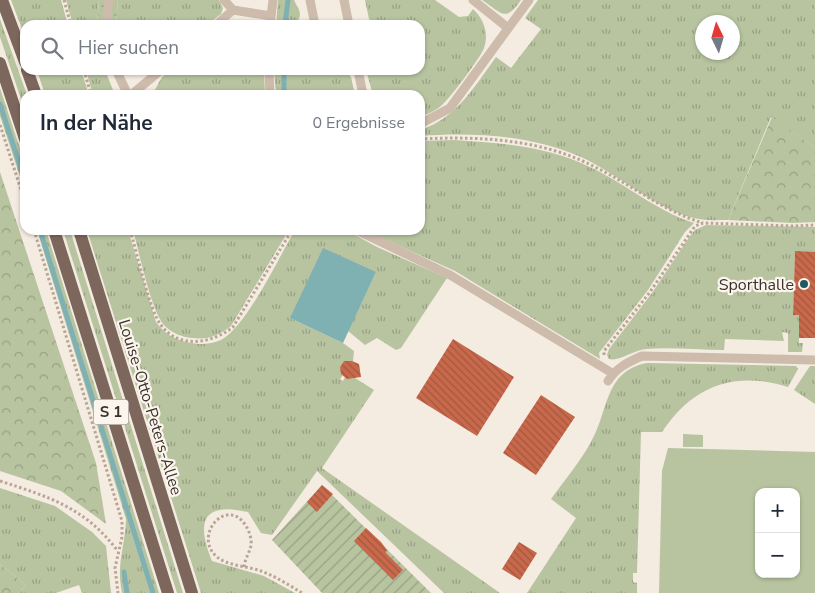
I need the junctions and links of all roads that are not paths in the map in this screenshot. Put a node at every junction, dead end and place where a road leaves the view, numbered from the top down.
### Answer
1 (2, 0) edge
2 (109, 0) edge
3 (224, 0) edge
4 (273, 0) edge
5 (310, 0) edge
6 (344, 0) edge
7 (473, 0) edge
8 (529, 0) edge
9 (233, 10) junction
10 (107, 20) edge
11 (222, 20) edge
12 (270, 20) edge
13 (314, 20) edge
14 (348, 20) edge
15 (508, 28) junction
16 (20, 49) edge
17 (0, 63) edge
18 (30, 75) edge
19 (119, 75) edge
20 (155, 75) edge
21 (269, 75) edge
22 (359, 75) edge
23 (34, 90) edge
24 (127, 90) edge
25 (136, 90) edge
26 (270, 90) edge
27 (362, 90) edge
28 (425, 121) edge
29 (20, 124) edge
30 (56, 235) edge
31 (81, 235) edge
32 (366, 235) edge
33 (815, 360) edge
34 (168, 593) edge
35 (192, 593) edge

1 - 16 main road
2 - 10 lane
3 - 9 lane
4 - 12 lane
5 - 13 lane
6 - 14 lane
7 - 15 lane
8 - 15 lane
9 - 11 lane
9 - 12 lane
15 - 28 lane
17 - 29 main road
18 - 23 main road
19 - 24 lane
20 - 25 lane
21 - 26 lane
22 - 27 lane
30 - 34 main road, S 1
31 - 35 main road, Louise-Otto-Peters-Allee / S 1
32 - 33 lane

